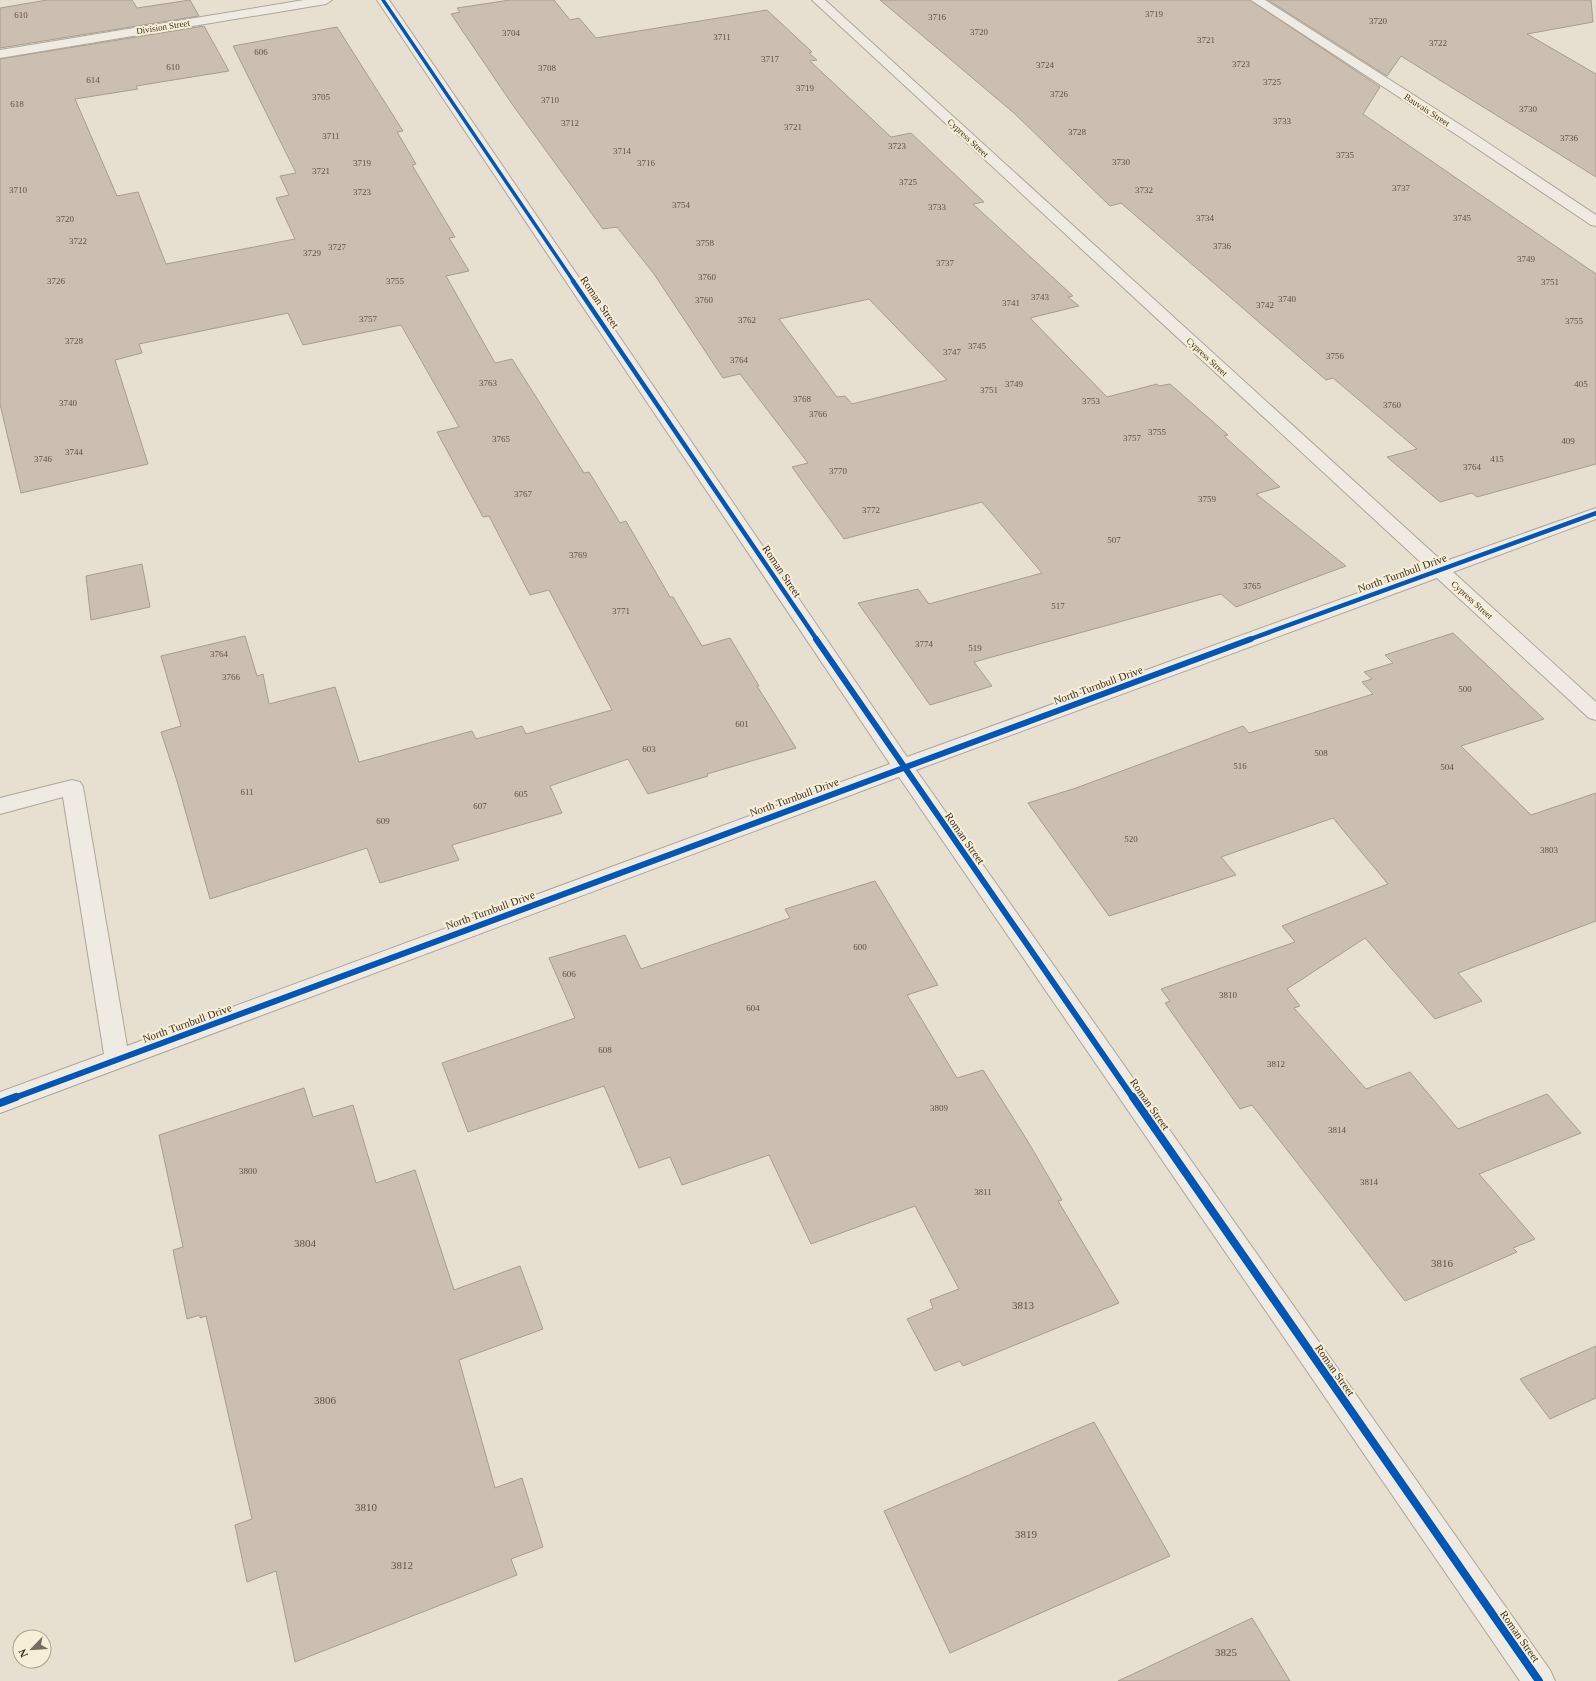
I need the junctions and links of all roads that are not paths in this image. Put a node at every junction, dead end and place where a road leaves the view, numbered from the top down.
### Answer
1 (326, 0) edge
2 (383, 0) edge
3 (818, 0) edge
4 (1256, 0) edge
5 (0, 54) edge
6 (1596, 222) edge
7 (1596, 513) edge
8 (1439, 570) junction
9 (1596, 714) edge
10 (903, 767) junction
11 (0, 806) edge
12 (117, 1060) junction
13 (0, 1103) edge
14 (1539, 1681) edge

1 - 5 street, Division Street
2 - 10 street, Roman Street
3 - 8 street, Cypress Street
4 - 6 street, Bauvais Street
7 - 8 street, North Turnbull Drive
8 - 9 street, Cypress Street
8 - 10 street, North Turnbull Drive
10 - 12 street, North Turnbull Drive
10 - 14 street, Roman Street
11 - 12 street
12 - 13 street, North Turnbull Drive

